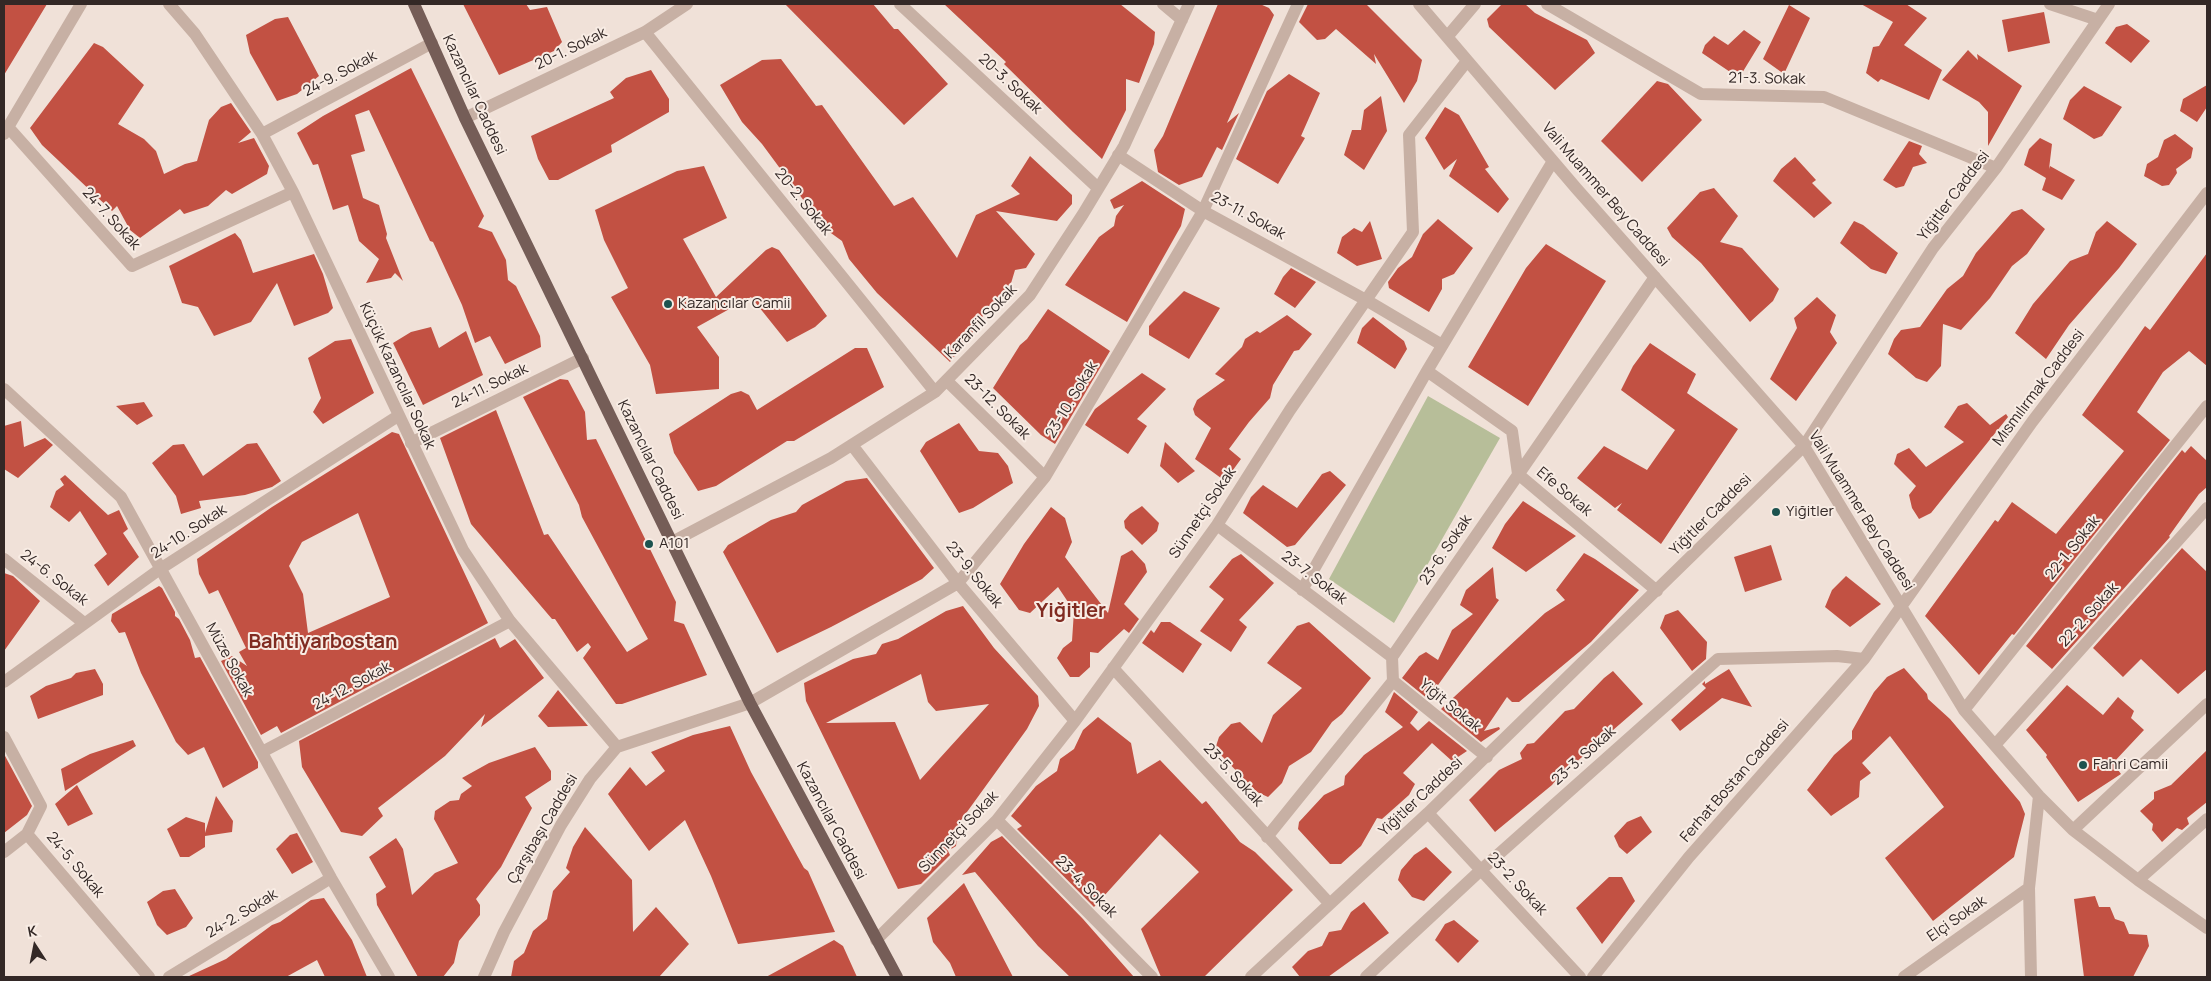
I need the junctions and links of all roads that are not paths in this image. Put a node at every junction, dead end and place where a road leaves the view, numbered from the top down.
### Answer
1 (81, 4) edge
2 (169, 4) edge
3 (414, 4) edge
4 (687, 4) edge
5 (900, 4) edge
6 (1163, 4) edge
7 (1189, 4) edge
8 (1298, 4) edge
9 (1419, 4) edge
10 (1475, 4) edge
11 (1547, 4) edge
12 (2050, 4) edge
13 (2109, 4) edge
14 (1182, 20) junction
15 (2098, 20) junction
16 (644, 32) junction
17 (1447, 37) junction
18 (432, 43) junction
19 (1467, 61) junction
20 (465, 118) junction
21 (6, 131) edge
22 (262, 134) junction
23 (1118, 155) junction
24 (1553, 161) junction
25 (1996, 168) junction
26 (1098, 188) junction
27 (293, 192) junction
28 (2207, 193) edge
29 (1203, 211) junction
30 (1655, 277) junction
31 (1366, 300) junction
32 (1442, 345) junction
33 (583, 358) junction
34 (1427, 371) junction
35 (947, 381) junction
36 (4, 389) edge
37 (936, 392) junction
38 (2207, 406) edge
39 (398, 416) junction
40 (411, 443) junction
41 (852, 445) junction
42 (1804, 446) junction
43 (1518, 474) junction
44 (1045, 478) junction
45 (2207, 508) edge
46 (1217, 525) junction
47 (672, 542) junction
48 (4, 559) edge
49 (160, 570) junction
50 (958, 583) junction
51 (1302, 590) junction
52 (1657, 591) junction
53 (1900, 606) junction
54 (510, 621) junction
55 (84, 623) junction
56 (1392, 657) junction
57 (1864, 659) junction
58 (1113, 668) junction
59 (1393, 681) junction
60 (4, 682) edge
61 (750, 703) junction
62 (2207, 704) edge
63 (1964, 710) junction
64 (1075, 721) junction
65 (4, 737) edge
66 (1994, 745) junction
67 (617, 748) junction
68 (262, 752) junction
69 (1486, 757) junction
70 (2038, 796) junction
71 (1428, 813) junction
72 (2207, 819) edge
73 (997, 820) junction
74 (2073, 830) junction
75 (27, 834) junction
76 (1267, 837) junction
77 (4, 852) edge
78 (1482, 869) junction
79 (331, 878) junction
80 (2138, 880) junction
81 (2029, 888) junction
82 (1329, 903) junction
83 (2207, 928) edge
84 (876, 940) junction
85 (1909, 975) edge
86 (149, 977) edge
87 (169, 977) edge
88 (389, 977) edge
89 (484, 977) edge
90 (897, 977) edge
91 (1152, 977) edge
92 (1254, 977) edge
93 (1366, 977) edge
94 (1580, 977) edge
95 (1594, 977) edge
96 (2031, 977) edge

1 - 21 street
2 - 22 street, Küçük Kazancılar Sokak
3 - 18 main road, Kazancılar Caddesi
4 - 16 street, 20-1. Sokak
5 - 26 street, 20-3. Sokak
6 - 14 street
7 - 14 street, Karanfil Sokak
8 - 29 street, 23-10. Sokak
9 - 17 street, Vali Muammer Bey Caddesi
10 - 17 street
11 - 25 street, 21-3. Sokak
12 - 15 street
13 - 15 street, Yiğitler Caddesi
14 - 23 street, Karanfil Sokak
15 - 25 street, Yiğitler Caddesi
16 - 20 street, 20-1. Sokak
16 - 37 street, 20-2. Sokak
17 - 19 street, Vali Muammer Bey Caddesi
18 - 20 main road, Kazancılar Caddesi
18 - 22 street, 24-9. Sokak
19 - 24 street, Vali Muammer Bey Caddesi
19 - 31 street, Sünnetçi Sokak
20 - 33 main road, Kazancılar Caddesi
21 - 27 street, 24-7. Sokak
22 - 27 street, Küçük Kazancılar Sokak
23 - 26 street, Karanfil Sokak
23 - 29 street, 23-11. Sokak
24 - 30 street, Vali Muammer Bey Caddesi
24 - 32 street
25 - 42 street, Yiğitler Caddesi
26 - 35 street, Karanfil Sokak
27 - 39 street, Küçük Kazancılar Sokak
28 - 53 street, Mısmılırmak Caddesi
29 - 31 street, 23-11. Sokak
29 - 44 street, 23-10. Sokak
30 - 42 street, Vali Muammer Bey Caddesi
30 - 43 street, 23-6. Sokak
31 - 32 street, 23-11. Sokak
31 - 46 street, Sünnetçi Sokak
32 - 34 street
33 - 40 street, 24-11. Sokak
33 - 47 main road, Kazancılar Caddesi
34 - 43 street, Efe Sokak
34 - 51 street
35 - 37 street, Karanfil Sokak
35 - 44 street, 23-12. Sokak
36 - 49 street, Müze Sokak
37 - 41 street, Karanfil Sokak
38 - 63 street, 22-1. Sokak
39 - 40 street, Küçük Kazancılar Sokak
39 - 49 street, 24-10. Sokak
40 - 54 street, Küçük Kazancılar Sokak
41 - 47 street, Karanfil Sokak
41 - 50 street, 23-9. Sokak
42 - 52 street, Yiğitler Caddesi
42 - 53 street, Vali Muammer Bey Caddesi
43 - 52 street, Efe Sokak
43 - 56 street, 23-6. Sokak
44 - 50 street, 23-10. Sokak
45 - 66 street, 22-2. Sokak
46 - 51 street, 23-7. Sokak
46 - 58 street, Sünnetçi Sokak
47 - 61 main road, Kazancılar Caddesi
48 - 55 street, 24-6. Sokak
49 - 55 street, 24-10. Sokak
49 - 68 street, Müze Sokak
50 - 61 street, 23-10. Sokak
50 - 64 street, 23-9. Sokak
51 - 56 street, 23-7. Sokak
52 - 69 street, Yiğitler Caddesi
53 - 57 street, Ferhat Bostan Caddesi
53 - 63 street, Vali Muammer Bey Caddesi
54 - 67 street, Küçük Kazancılar Sokak
54 - 68 street, 24-12. Sokak
55 - 60 street, 24-10. Sokak
56 - 59 street
57 - 78 street, 23-3. Sokak
57 - 95 street, Ferhat Bostan Caddesi
58 - 64 street, Sünnetçi Sokak
58 - 76 street, 23-5. Sokak
59 - 69 street, Yiğit Sokak
59 - 76 street
61 - 67 street
61 - 84 main road, Kazancılar Caddesi
62 - 74 street
63 - 66 street, Vali Muammer Bey Caddesi
64 - 73 street, Sünnetçi Sokak
65 - 75 street, 24-5. Sokak
66 - 70 street, Vali Muammer Bey Caddesi
67 - 89 street, Çarşıbaşı Caddesi
68 - 79 street, Müze Sokak
69 - 71 street, Yiğitler Caddesi
70 - 74 street, Vali Muammer Bey Caddesi
70 - 81 street
71 - 78 street, 23-2. Sokak
71 - 82 street, Yiğitler Caddesi
72 - 80 street
73 - 84 street, Sünnetçi Sokak
73 - 91 street, 23-4. Sokak
74 - 80 street, Vali Muammer Bey Caddesi
75 - 77 street
75 - 86 street, 24-5. Sokak
76 - 82 street, 23-5. Sokak
78 - 93 street, 23-3. Sokak
78 - 94 street, 23-2. Sokak
79 - 87 street, 24-2. Sokak
79 - 88 street, Müze Sokak
80 - 83 street, Vali Muammer Bey Caddesi
81 - 85 street, Elçi Sokak
81 - 96 street
82 - 92 street, Yiğitler Caddesi
84 - 90 main road, Kazancılar Caddesi

